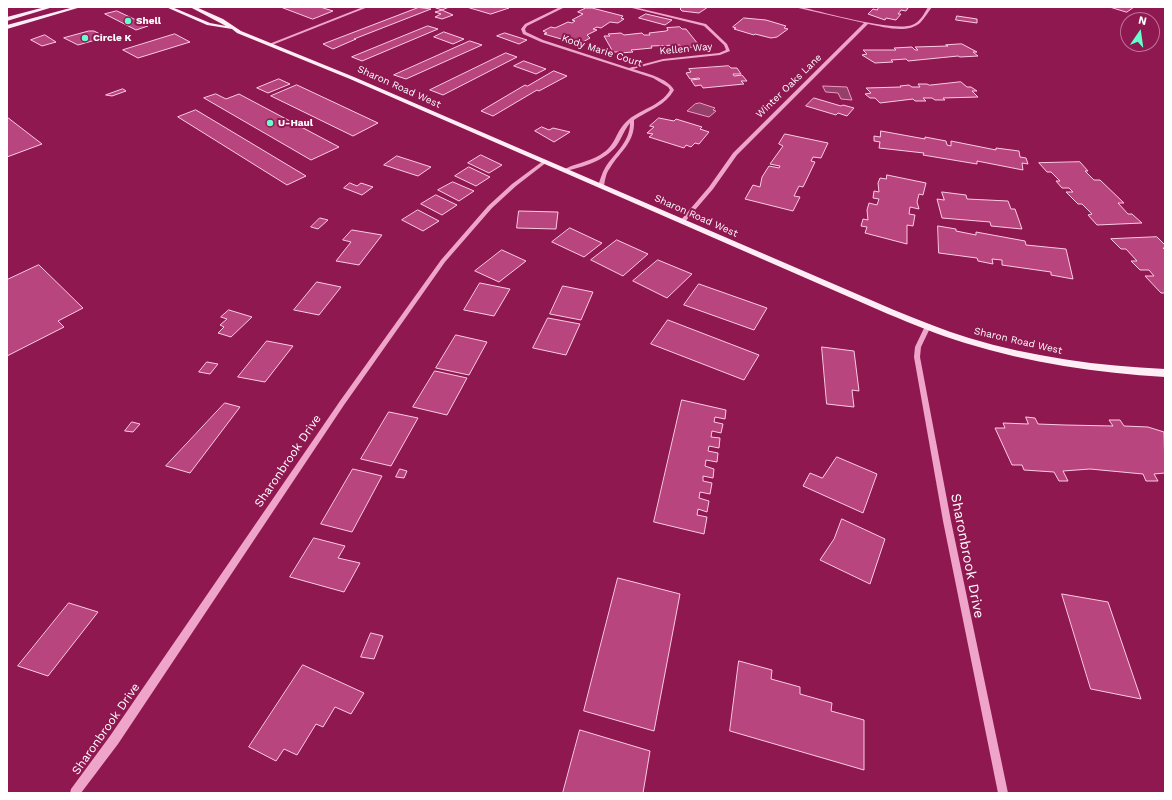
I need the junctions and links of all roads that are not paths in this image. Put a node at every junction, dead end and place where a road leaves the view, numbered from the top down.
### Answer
1 (51, 7) edge
2 (80, 7) edge
3 (168, 7) edge
4 (192, 7) edge
5 (366, 7) edge
6 (562, 7) edge
7 (630, 7) edge
8 (796, 7) edge
9 (930, 7) edge
10 (7, 19) edge
11 (867, 23) junction
12 (7, 27) edge
13 (233, 28) junction
14 (271, 44) junction
15 (629, 69) junction
16 (632, 119) junction
17 (618, 137) junction
18 (628, 139) junction
19 (609, 150) junction
20 (619, 154) junction
21 (544, 162) junction
22 (565, 170) junction
23 (601, 186) junction
24 (682, 222) junction
25 (928, 326) junction
26 (1165, 373) edge
27 (75, 793) edge
28 (1003, 793) edge

1 - 10 main road
2 - 12 main road
3 - 13 main road, Sharon Road West
4 - 13 main road, Sharon Road West
5 - 14 street
6 - 15 street, Kody Marie Court
7 - 15 street, Kellen Way
8 - 11 street
9 - 11 street
11 - 24 street, Winter Oaks Lane
13 - 14 main road, Sharon Road West
14 - 21 main road, Sharon Road West
15 - 16 street, Kody Marie Court
16 - 17 street, Kody Marie Court
16 - 18 street
17 - 18 street
17 - 19 street, Kody Marie Court
18 - 20 street
19 - 20 street
19 - 22 street, Kody Marie Court
20 - 23 street
21 - 22 main road, Sharon Road West
21 - 27 street, Sharonbrook Drive
22 - 23 main road, Sharon Road West
23 - 24 main road, Sharon Road West
24 - 25 main road, Sharon Road West
25 - 26 main road, Sharon Road West
25 - 28 street, Sharonbrook Drive

